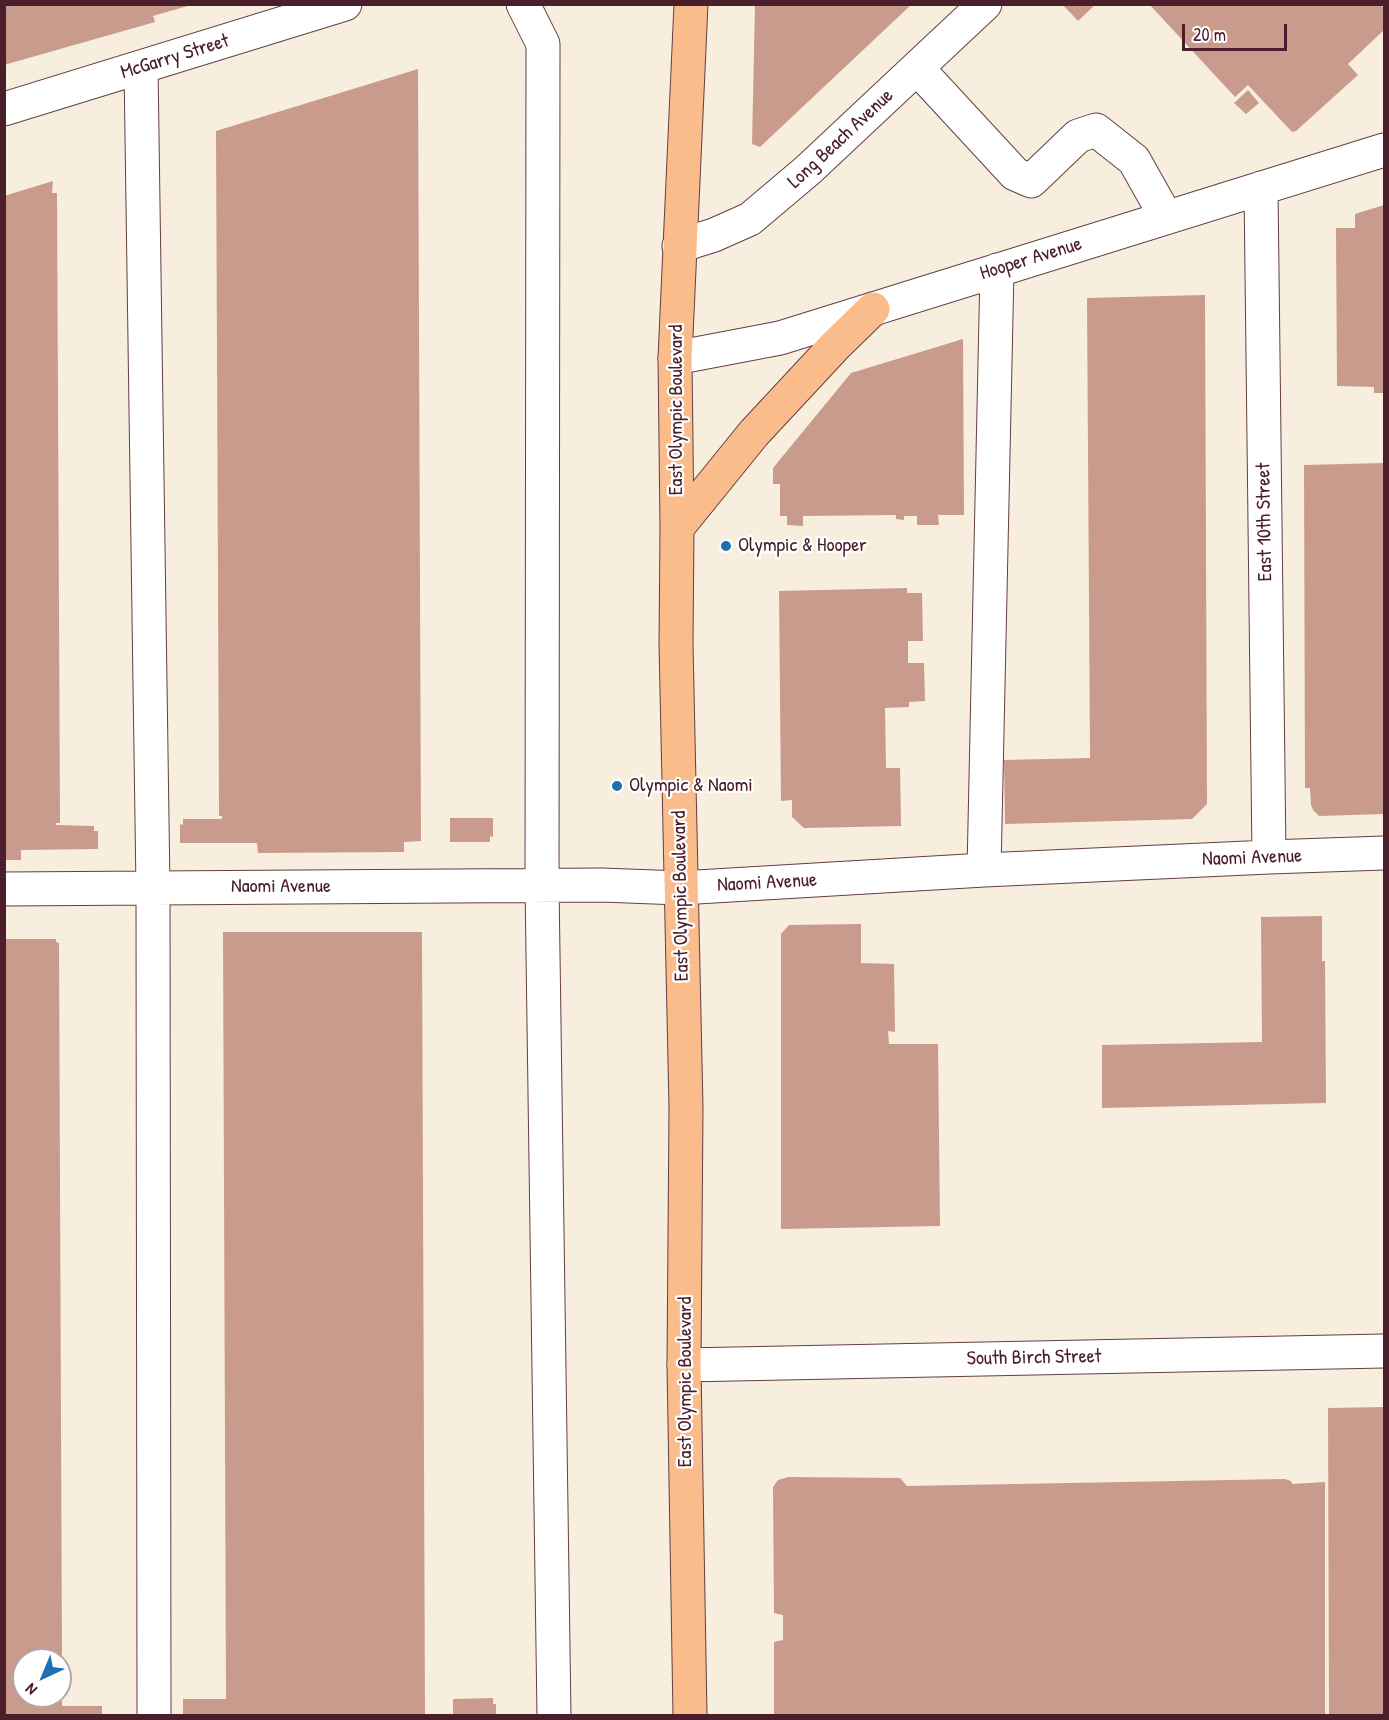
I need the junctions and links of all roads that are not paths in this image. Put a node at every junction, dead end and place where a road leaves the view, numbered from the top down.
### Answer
1 (345, 4) edge
2 (523, 4) edge
3 (690, 4) edge
4 (985, 4) edge
5 (141, 67) junction
6 (917, 68) junction
7 (4, 109) edge
8 (1384, 150) edge
9 (1261, 188) junction
10 (1166, 217) junction
11 (679, 246) junction
12 (997, 270) junction
13 (873, 309) junction
14 (675, 358) junction
15 (677, 528) junction
16 (1384, 853) edge
17 (1269, 856) junction
18 (984, 870) junction
19 (542, 885) junction
20 (153, 888) junction
21 (680, 888) junction
22 (4, 889) edge
23 (1384, 1351) edge
24 (684, 1365) junction
25 (154, 1716) edge
26 (554, 1716) edge
27 (690, 1716) edge

1 - 5 street, McGarry Street
2 - 19 street
3 - 11 main road, East Olympic Boulevard
4 - 6 street, Long Beach Avenue
5 - 7 street, McGarry Street
5 - 20 street
6 - 10 street
6 - 11 street, Long Beach Avenue
8 - 9 street, Hooper Avenue
9 - 10 street, Hooper Avenue
9 - 17 street, East 10th Street
10 - 12 street, Hooper Avenue
11 - 14 main road, East Olympic Boulevard
12 - 13 street, Hooper Avenue
12 - 18 street
13 - 14 street, Hooper Avenue
13 - 15 main road
14 - 15 main road, East Olympic Boulevard
15 - 21 main road, East Olympic Boulevard
16 - 17 street, Naomi Avenue
17 - 18 street, Naomi Avenue
18 - 21 street, Naomi Avenue
19 - 20 street, Naomi Avenue
19 - 21 street, Naomi Avenue
19 - 26 street
20 - 22 street, Naomi Avenue
20 - 25 street
21 - 24 main road, East Olympic Boulevard
23 - 24 street, South Birch Street
24 - 27 main road, East Olympic Boulevard

